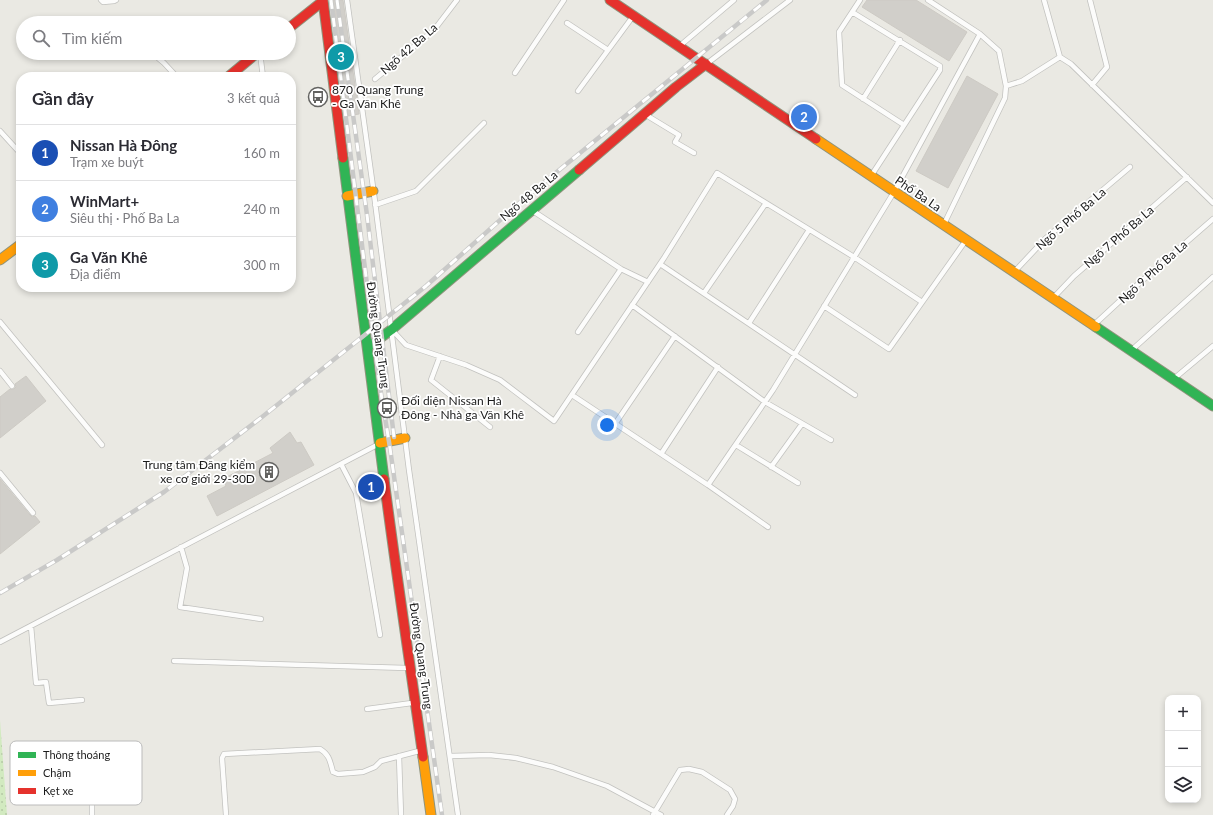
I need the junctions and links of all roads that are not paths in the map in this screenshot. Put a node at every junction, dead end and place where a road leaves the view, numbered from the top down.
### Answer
1 (101, 0) edge
2 (116, 0) edge
3 (347, 0) edge
4 (458, 0) edge
5 (564, 0) edge
6 (610, 0) edge
7 (734, 0) edge
8 (790, 0) edge
9 (860, 0) edge
10 (928, 0) edge
11 (1044, 0) edge
12 (1090, 0) edge
13 (323, 1) edge
14 (852, 12) junction
15 (633, 16) junction
16 (296, 22) edge
17 (568, 23) dead end
18 (980, 34) junction
19 (900, 40) junction
20 (679, 46) junction
21 (608, 50) junction
22 (1060, 57) junction
23 (160, 60) edge
24 (249, 60) edge
25 (259, 60) edge
26 (706, 64) junction
27 (172, 72) edge
28 (234, 72) edge
29 (262, 72) edge
30 (515, 73) dead end
31 (374, 79) dead end
32 (1092, 85) junction
33 (1006, 86) junction
34 (578, 91) dead end
35 (863, 99) junction
36 (645, 114) junction
37 (484, 123) dead end
38 (904, 125) junction
39 (0, 131) edge
40 (16, 149) edge
41 (694, 154) dead end
42 (1130, 167) dead end
43 (871, 176) junction
44 (1186, 177) junction
45 (373, 191) junction
46 (894, 192) junction
47 (347, 196) junction
48 (766, 203) junction
49 (1213, 203) edge
50 (375, 205) junction
51 (532, 210) junction
52 (1213, 218) edge
53 (944, 226) junction
54 (809, 230) junction
55 (966, 240) junction
56 (16, 247) edge
57 (3, 255) edge
58 (854, 257) junction
59 (660, 264) junction
60 (622, 269) junction
61 (1014, 272) junction
62 (1213, 277) edge
63 (648, 282) junction
64 (704, 293) junction
65 (1052, 298) junction
66 (922, 302) junction
67 (632, 305) junction
68 (824, 306) junction
69 (0, 322) edge
70 (749, 323) junction
71 (1093, 326) junction
72 (391, 330) junction
73 (578, 332) dead end
74 (675, 336) junction
75 (1213, 346) edge
76 (368, 347) junction
77 (1131, 351) junction
78 (794, 354) junction
79 (440, 356) junction
80 (718, 367) junction
81 (0, 371) edge
82 (1173, 380) junction
83 (12, 386) dead end
84 (572, 395) junction
85 (855, 395) dead end
86 (765, 402) junction
87 (1213, 406) edge
88 (615, 424) junction
89 (802, 424) junction
90 (490, 427) dead end
91 (405, 438) junction
92 (831, 440) dead end
93 (380, 443) junction
94 (102, 445) dead end
95 (736, 445) junction
96 (661, 454) junction
97 (341, 464) junction
98 (771, 467) junction
99 (0, 473) edge
100 (798, 483) dead end
101 (708, 485) junction
102 (33, 513) dead end
103 (768, 527) dead end
104 (180, 548) junction
105 (261, 619) dead end
106 (31, 626) junction
107 (380, 635) dead end
108 (0, 642) edge
109 (174, 661) dead end
110 (411, 668) junction
111 (82, 700) dead end
112 (416, 702) junction
113 (367, 709) dead end
114 (422, 750) junction
115 (399, 756) junction
116 (450, 756) junction
117 (654, 813) edge
118 (226, 815) edge
119 (401, 815) edge
120 (431, 815) edge
121 (458, 815) edge
122 (661, 815) edge
123 (727, 815) edge

1 - 2 lane
3 - 45 lane
4 - 31 lane, Ngõ 42 Ba La
5 - 30 lane
6 - 15 main road, Phố Ba La
7 - 20 lane
8 - 26 lane
9 - 14 lane
10 - 18 lane
11 - 22 lane
12 - 32 lane
13 - 16 main road
13 - 47 main road, Đường Quang Trung
14 - 19 lane
14 - 35 lane
15 - 20 main road, Phố Ba La
15 - 21 lane
17 - 21 lane
18 - 33 lane
18 - 46 lane
19 - 35 lane
19 - 38 lane
20 - 26 main road, Phố Ba La
21 - 34 lane
22 - 32 lane
22 - 33 lane
23 - 27 lane
24 - 28 main road
25 - 29 lane
26 - 36 main road, Ngõ 48 Ba La
26 - 43 main road, Phố Ba La
32 - 44 lane
33 - 53 lane
35 - 38 lane
36 - 41 lane
36 - 51 main road, Ngõ 48 Ba La
37 - 50 lane
38 - 43 lane
39 - 40 lane
42 - 61 lane, Ngõ 5 Phố Ba La
43 - 46 main road, Phố Ba La
44 - 49 lane
44 - 65 lane, Ngõ 7 Phố Ba La
45 - 47 main road
45 - 50 lane
46 - 53 main road, Phố Ba La
46 - 58 lane
47 - 76 main road, Đường Quang Trung
48 - 54 lane
48 - 59 lane
48 - 64 lane
50 - 72 lane
51 - 60 lane
51 - 72 main road, Ngõ 48 Ba La
52 - 71 lane, Ngõ 9 Phố Ba La
53 - 55 main road, Phố Ba La
54 - 58 lane
54 - 70 lane
55 - 61 main road, Phố Ba La
55 - 66 lane
56 - 57 main road
58 - 66 lane
58 - 68 lane
59 - 63 lane
59 - 64 lane
60 - 63 lane
60 - 73 lane
61 - 65 main road, Phố Ba La
62 - 77 lane
63 - 67 lane
64 - 70 lane
65 - 71 main road, Phố Ba La
66 - 68 lane
67 - 74 lane
67 - 84 lane
68 - 78 lane
69 - 94 lane
70 - 78 lane
71 - 77 main road, Phố Ba La
72 - 76 main road, Ngõ 48 Ba La
72 - 79 lane
72 - 91 lane
74 - 80 lane
74 - 88 lane
75 - 82 lane
76 - 93 main road, Đường Quang Trung
77 - 82 main road, Phố Ba La
78 - 85 lane
78 - 86 lane
79 - 84 lane
79 - 90 lane
80 - 86 lane
80 - 96 lane
81 - 83 lane
82 - 87 main road, Phố Ba La
84 - 88 lane
86 - 89 lane
86 - 95 lane
88 - 96 lane
89 - 92 lane
89 - 98 lane
91 - 93 main road
91 - 116 lane
93 - 97 lane
93 - 110 main road, Đường Quang Trung
95 - 98 lane
95 - 101 lane
96 - 101 lane
97 - 104 lane
97 - 107 lane
98 - 100 lane
99 - 102 lane
101 - 103 lane
104 - 105 lane
104 - 106 lane
106 - 108 lane
106 - 111 lane
109 - 110 lane
110 - 112 main road, Đường Quang Trung
112 - 113 lane
112 - 114 main road, Đường Quang Trung
114 - 115 lane
114 - 120 main road, Đường Quang Trung
115 - 118 lane
115 - 119 lane
116 - 117 lane
116 - 121 lane
117 - 122 lane
117 - 123 lane

